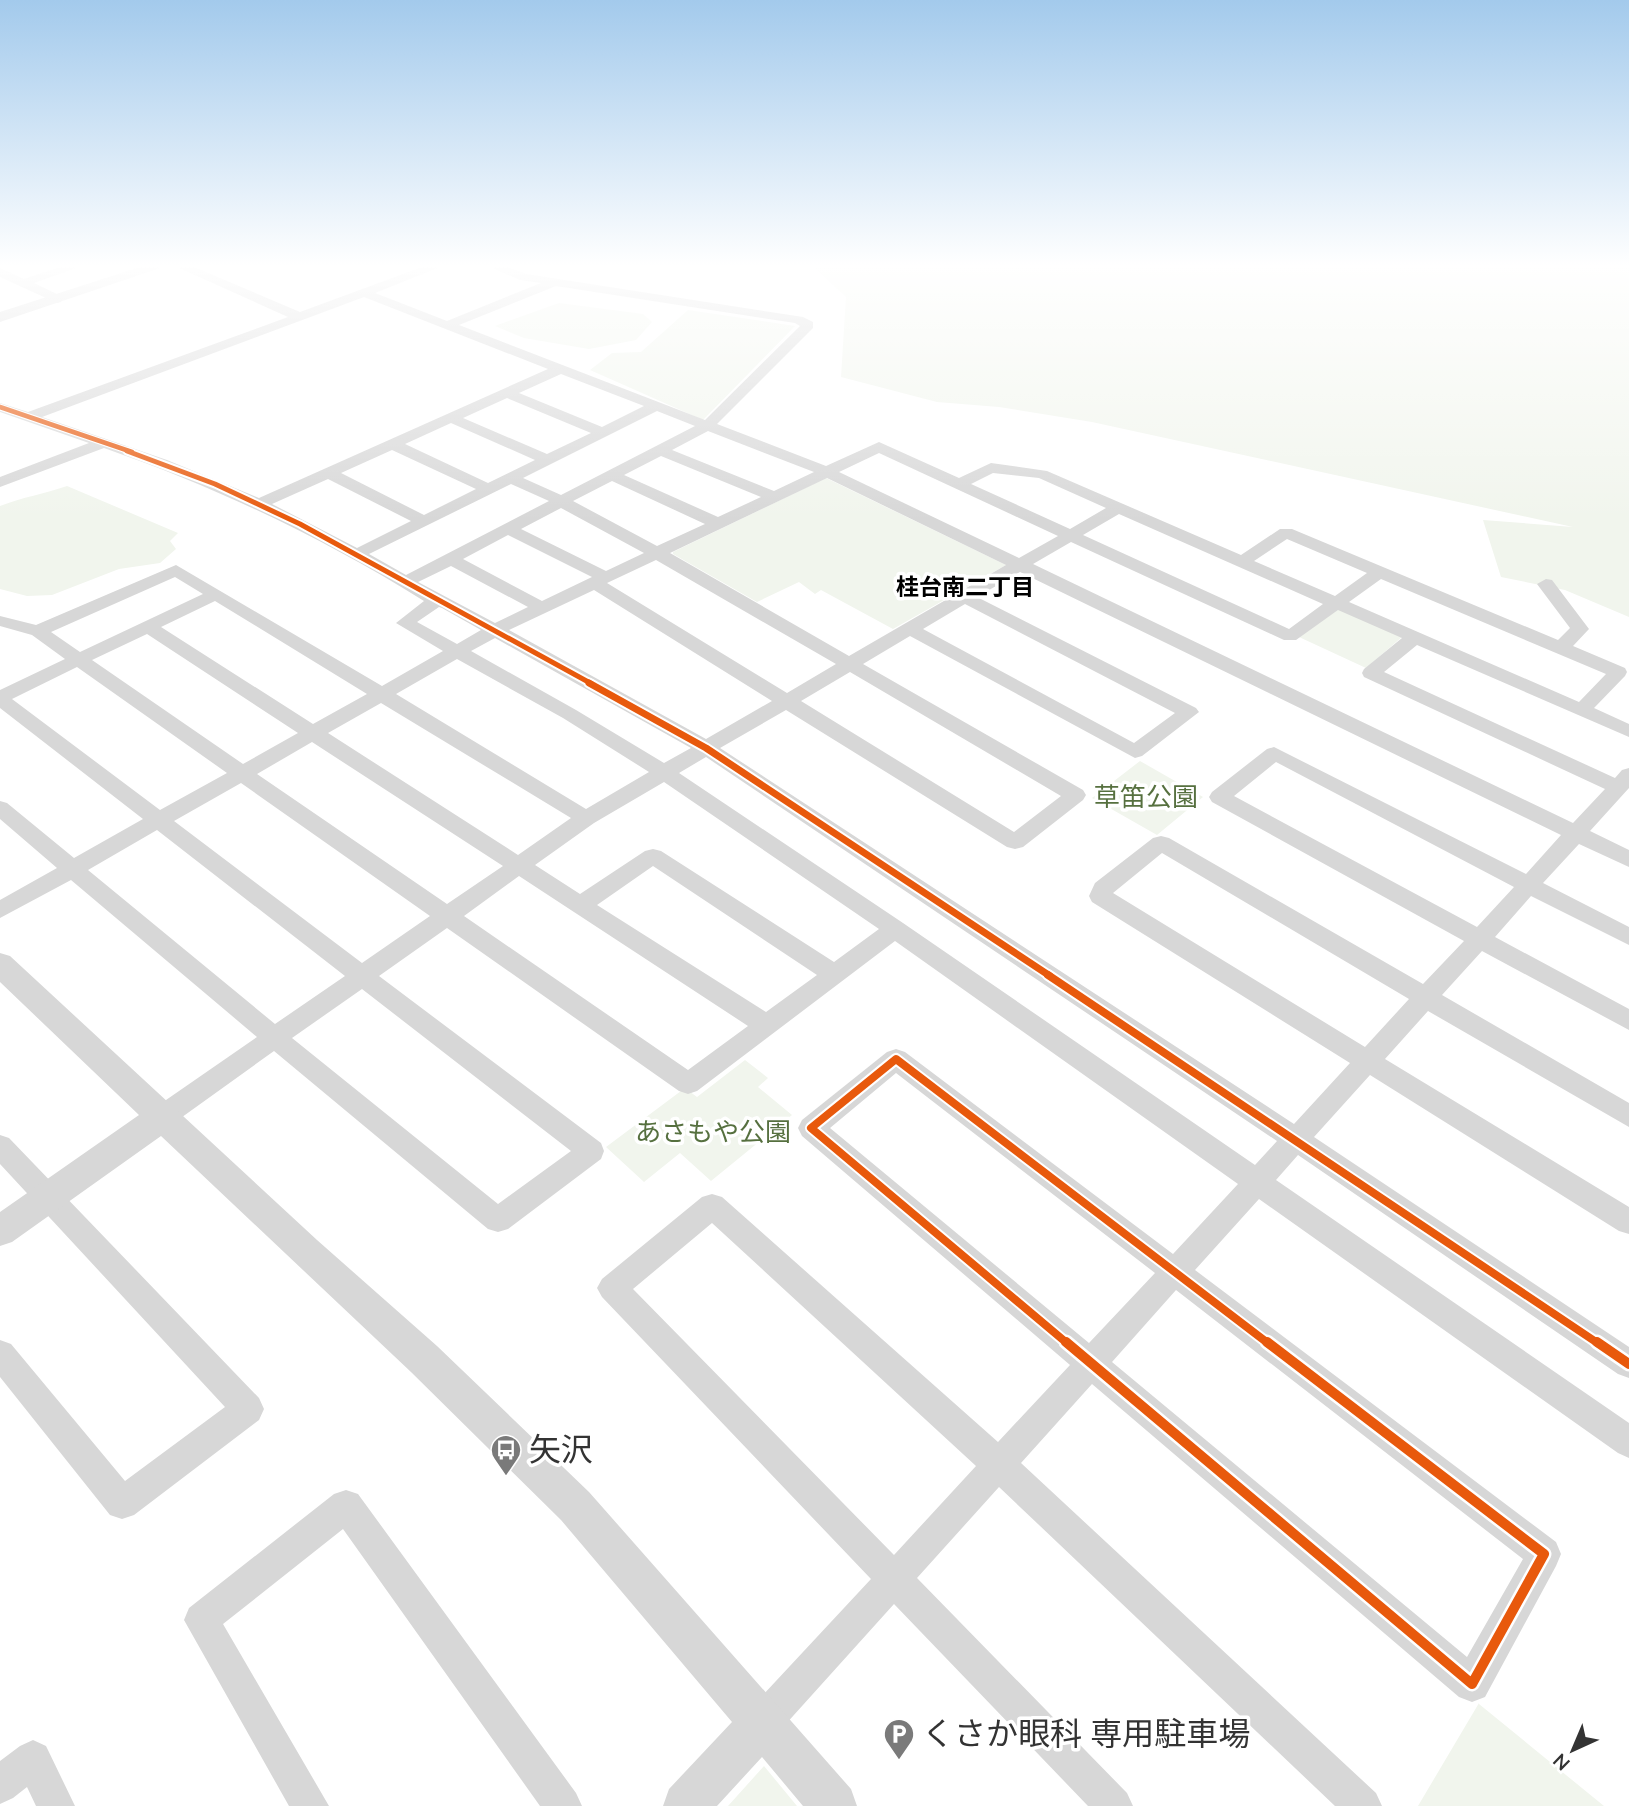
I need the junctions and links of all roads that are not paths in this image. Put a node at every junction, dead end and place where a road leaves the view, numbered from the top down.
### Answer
1 (207, 351) edge
2 (514, 351) edge
3 (782, 351) edge
4 (560, 369) junction
5 (507, 393) junction
6 (656, 406) junction
7 (0, 407) edge
8 (28, 417) junction
9 (452, 418) junction
10 (706, 426) junction
11 (602, 432) junction
12 (102, 443) junction
13 (392, 444) junction
14 (660, 450) junction
15 (548, 460) junction
16 (827, 472) junction
17 (328, 473) junction
18 (612, 475) junction
19 (510, 478) junction
20 (0, 482) edge
21 (959, 484) junction
22 (489, 489) junction
23 (774, 497) junction
24 (561, 501) junction
25 (259, 504) junction
26 (1117, 508) junction
27 (424, 521) junction
28 (719, 524) junction
29 (508, 529) junction
30 (1070, 536) junction
31 (657, 553) junction
32 (357, 554) junction
33 (450, 559) junction
34 (1241, 562) junction
35 (1021, 565) junction
36 (1379, 572) junction
37 (601, 580) junction
38 (407, 582) junction
39 (1546, 584) dead end
40 (216, 594) junction
41 (966, 598) junction
42 (436, 601) junction
43 (1338, 604) junction
44 (543, 608) junction
45 (0, 621) edge
46 (147, 626) junction
47 (495, 630) junction
48 (912, 630) junction
49 (38, 631) junction
50 (1414, 638) junction
51 (1560, 649) junction
52 (459, 651) junction
53 (78, 659) junction
54 (850, 664) junction
55 (381, 694) junction
56 (0, 698) edge
57 (788, 702) junction
58 (1582, 710) junction
59 (1629, 731) edge
60 (312, 733) junction
61 (706, 748) junction
62 (242, 773) junction
63 (665, 773) junction
64 (1624, 781) edge
65 (0, 807) edge
66 (586, 818) junction
67 (158, 821) junction
68 (1576, 833) junction
69 (1629, 859) edge
70 (518, 866) junction
71 (73, 868) junction
72 (1528, 886) junction
73 (581, 904) junction
74 (0, 910) edge
75 (447, 917) junction
76 (895, 929) junction
77 (1629, 937) edge
78 (1480, 939) junction
79 (0, 964) edge
80 (835, 975) junction
81 (363, 976) junction
82 (1426, 998) junction
83 (1629, 1020) edge
84 (766, 1025) junction
85 (275, 1038) junction
86 (1368, 1063) junction
87 (1629, 1116) edge
88 (162, 1117) junction
89 (1297, 1140) junction
90 (0, 1146) edge
91 (1257, 1182) junction
92 (48, 1197) junction
93 (1629, 1222) edge
94 (0, 1231) edge
95 (1174, 1273) junction
96 (0, 1354) edge
97 (1091, 1364) junction
98 (1629, 1364) edge
99 (1629, 1442) edge
100 (999, 1465) junction
101 (894, 1579) junction
102 (762, 1723) junction
103 (0, 1785) edge
104 (56, 1806) edge
105 (310, 1806) edge
106 (564, 1806) edge
107 (686, 1806) edge
108 (834, 1806) edge
109 (1114, 1806) edge
110 (1363, 1806) edge

1 - 8 street
2 - 4 street
3 - 10 street
4 - 5 street
4 - 6 street
5 - 9 street
5 - 11 street
6 - 10 street
6 - 11 street
7 - 8 street
8 - 12 street
9 - 13 street
9 - 15 street
10 - 14 street
10 - 16 street
11 - 15 street
12 - 20 street
12 - 25 street
13 - 17 street
13 - 22 street
14 - 18 street
14 - 23 street
15 - 19 street
16 - 21 street
16 - 23 street
16 - 35 street
17 - 25 street
17 - 27 street
18 - 24 street
18 - 28 street
19 - 22 street
19 - 24 street
21 - 26 street
21 - 30 street
22 - 27 street
23 - 28 street
24 - 29 street
24 - 31 street
25 - 32 street
26 - 30 street
26 - 34 street
27 - 32 street
28 - 31 street
29 - 33 street
29 - 37 street
30 - 35 street
30 - 43 street
31 - 37 street
31 - 54 street
32 - 38 street
33 - 38 street
33 - 44 street
34 - 36 street
34 - 43 street
35 - 41 street
35 - 68 street
36 - 43 street
36 - 51 street
37 - 44 street
37 - 57 street
38 - 42 street
39 - 51 street
40 - 46 street
40 - 49 street
40 - 55 street
41 - 48 street
41 - 48 street
42 - 47 street
42 - 52 street
43 - 50 street
44 - 47 street
45 - 49 street
46 - 53 street
46 - 60 street
47 - 52 street
47 - 61 street
48 - 54 street
49 - 53 street
50 - 58 street
50 - 64 street
51 - 58 street
52 - 55 street
52 - 63 street
53 - 56 street
53 - 62 street
54 - 57 street
54 - 57 street
55 - 60 street
55 - 66 street
56 - 67 street
57 - 61 street
58 - 59 street
60 - 62 street
60 - 70 street
61 - 63 street
61 - 89 street
62 - 67 street
62 - 75 street
63 - 66 street
63 - 76 street
64 - 68 street
65 - 71 street
66 - 70 street
67 - 71 street
67 - 81 street
68 - 69 street
68 - 72 street
70 - 73 street
70 - 75 street
71 - 74 street
71 - 85 street
72 - 77 street
72 - 78 street
72 - 78 street
73 - 80 street
73 - 84 street
75 - 81 street
75 - 84 street
76 - 80 street
76 - 91 street
78 - 82 street
78 - 83 street
79 - 88 street
80 - 84 street
81 - 85 street
81 - 85 street
82 - 86 street
82 - 86 street
82 - 87 street
85 - 88 street
86 - 89 street
86 - 93 street
88 - 92 street
88 - 102 street
89 - 91 street
89 - 98 street
90 - 92 street
91 - 95 street
91 - 99 street
92 - 94 street
92 - 96 street
95 - 97 street
95 - 97 street
95 - 97 street
97 - 100 street
100 - 101 street
100 - 101 street
100 - 110 street
101 - 102 street
101 - 109 street
102 - 107 street
102 - 108 street
103 - 104 street
105 - 106 street

